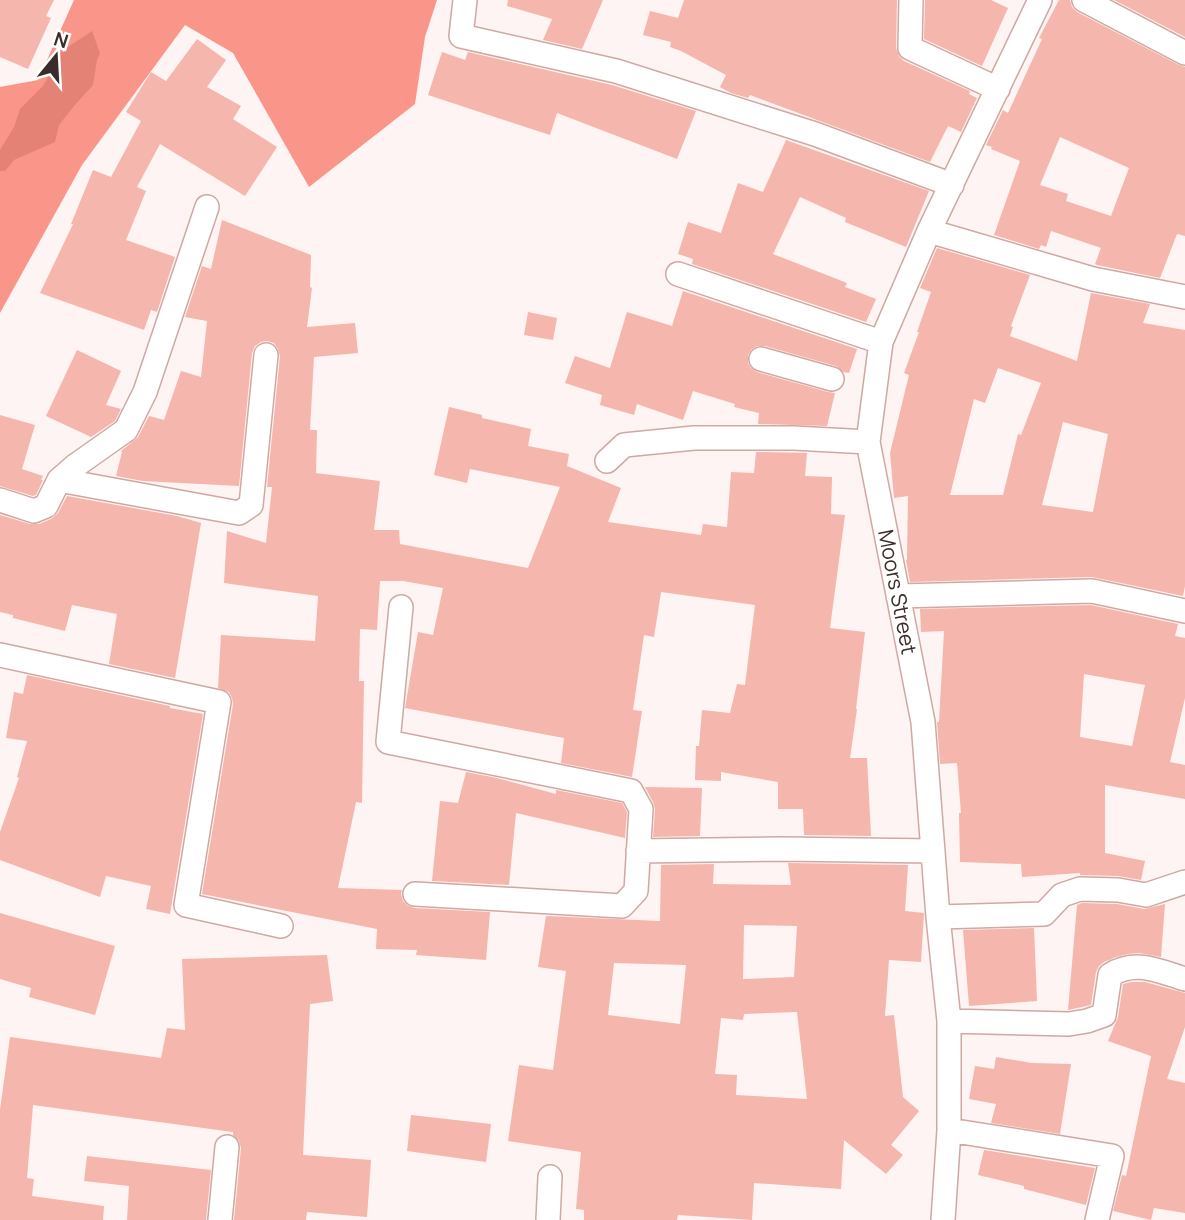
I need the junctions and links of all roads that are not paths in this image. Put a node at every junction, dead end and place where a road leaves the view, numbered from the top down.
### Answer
1 (465, 0) edge
2 (911, 0) edge
3 (1040, 0) edge
4 (1084, 0) edge
5 (1185, 53) edge
6 (998, 89) junction
7 (952, 185) junction
8 (207, 207) dead end
9 (929, 231) junction
10 (678, 274) dead end
11 (1185, 297) edge
12 (881, 342) junction
13 (266, 355) dead end
14 (761, 359) dead end
15 (832, 379) dead end
16 (868, 442) junction
17 (607, 461) dead end
18 (59, 480) junction
19 (0, 500) edge
20 (898, 596) junction
21 (401, 607) dead end
22 (1185, 611) edge
23 (0, 655) edge
24 (638, 851) junction
25 (933, 851) junction
26 (1185, 882) edge
27 (415, 894) dead end
28 (938, 917) junction
29 (281, 926) dead end
30 (1185, 979) edge
31 (949, 1021) junction
32 (949, 1130) junction
33 (227, 1147) dead end
34 (550, 1177) dead end
35 (220, 1220) edge
36 (548, 1220) edge
37 (943, 1220) edge
38 (1097, 1220) edge

1 - 7 street
2 - 6 street
3 - 6 street, Moors Street
4 - 5 street
6 - 7 street, Moors Street
7 - 9 street, Moors Street
8 - 18 street
9 - 11 street
9 - 12 street, Moors Street
10 - 12 street
12 - 16 street, Moors Street
13 - 18 street
14 - 15 street
16 - 17 street
16 - 20 street, Moors Street
18 - 19 street
20 - 22 street
20 - 25 street, Moors Street
21 - 24 street
23 - 29 street
24 - 25 street
24 - 27 street
25 - 28 street, Moors Street
26 - 28 street
28 - 31 street, Moors Street
30 - 31 street
31 - 32 street, Moors Street
32 - 37 street, Moors Street
32 - 38 street
33 - 35 street
34 - 36 street

